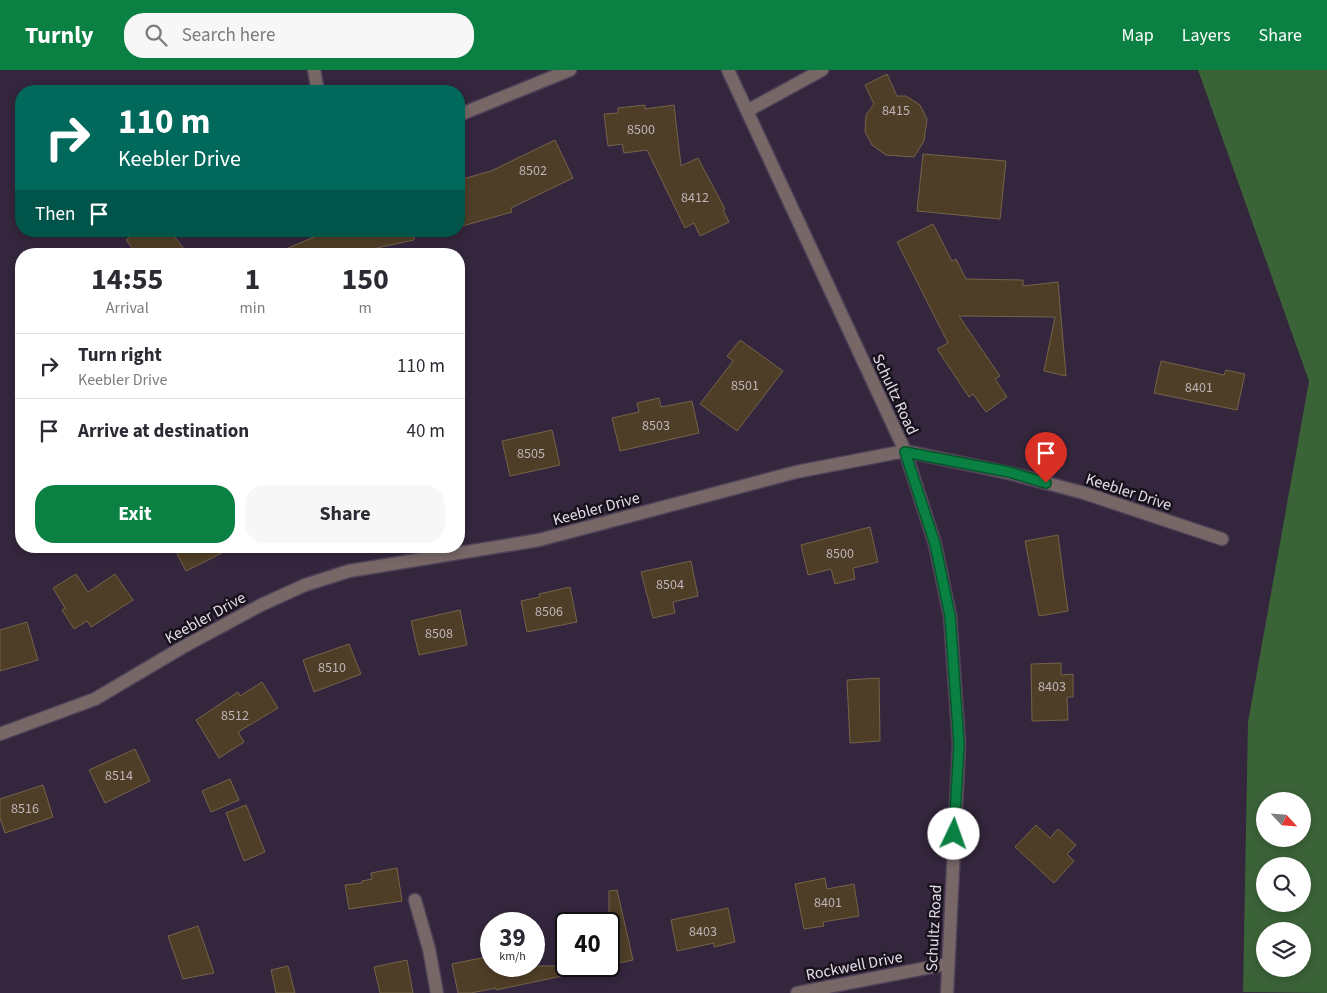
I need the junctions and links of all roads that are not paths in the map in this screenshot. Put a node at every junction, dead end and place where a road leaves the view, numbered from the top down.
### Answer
1 (314, 70) edge
2 (570, 70) edge
3 (728, 70) edge
4 (822, 70) edge
5 (317, 85) edge
6 (747, 111) junction
7 (465, 112) edge
8 (905, 452) junction
9 (1222, 539) dead end
10 (465, 552) edge
11 (459, 553) edge
12 (0, 734) edge
13 (415, 900) dead end
14 (947, 964) junction
15 (437, 993) edge
16 (797, 993) edge
17 (947, 993) edge

1 - 5 street
2 - 7 street
3 - 6 street, Schultz Road
4 - 6 street
6 - 8 street, Schultz Road
8 - 9 street, Keebler Drive
8 - 10 street, Keebler Drive
8 - 14 street, Schultz Road
11 - 12 street, Keebler Drive
13 - 15 street
14 - 16 street, Rockwell Drive
14 - 17 street, Schultz Road

